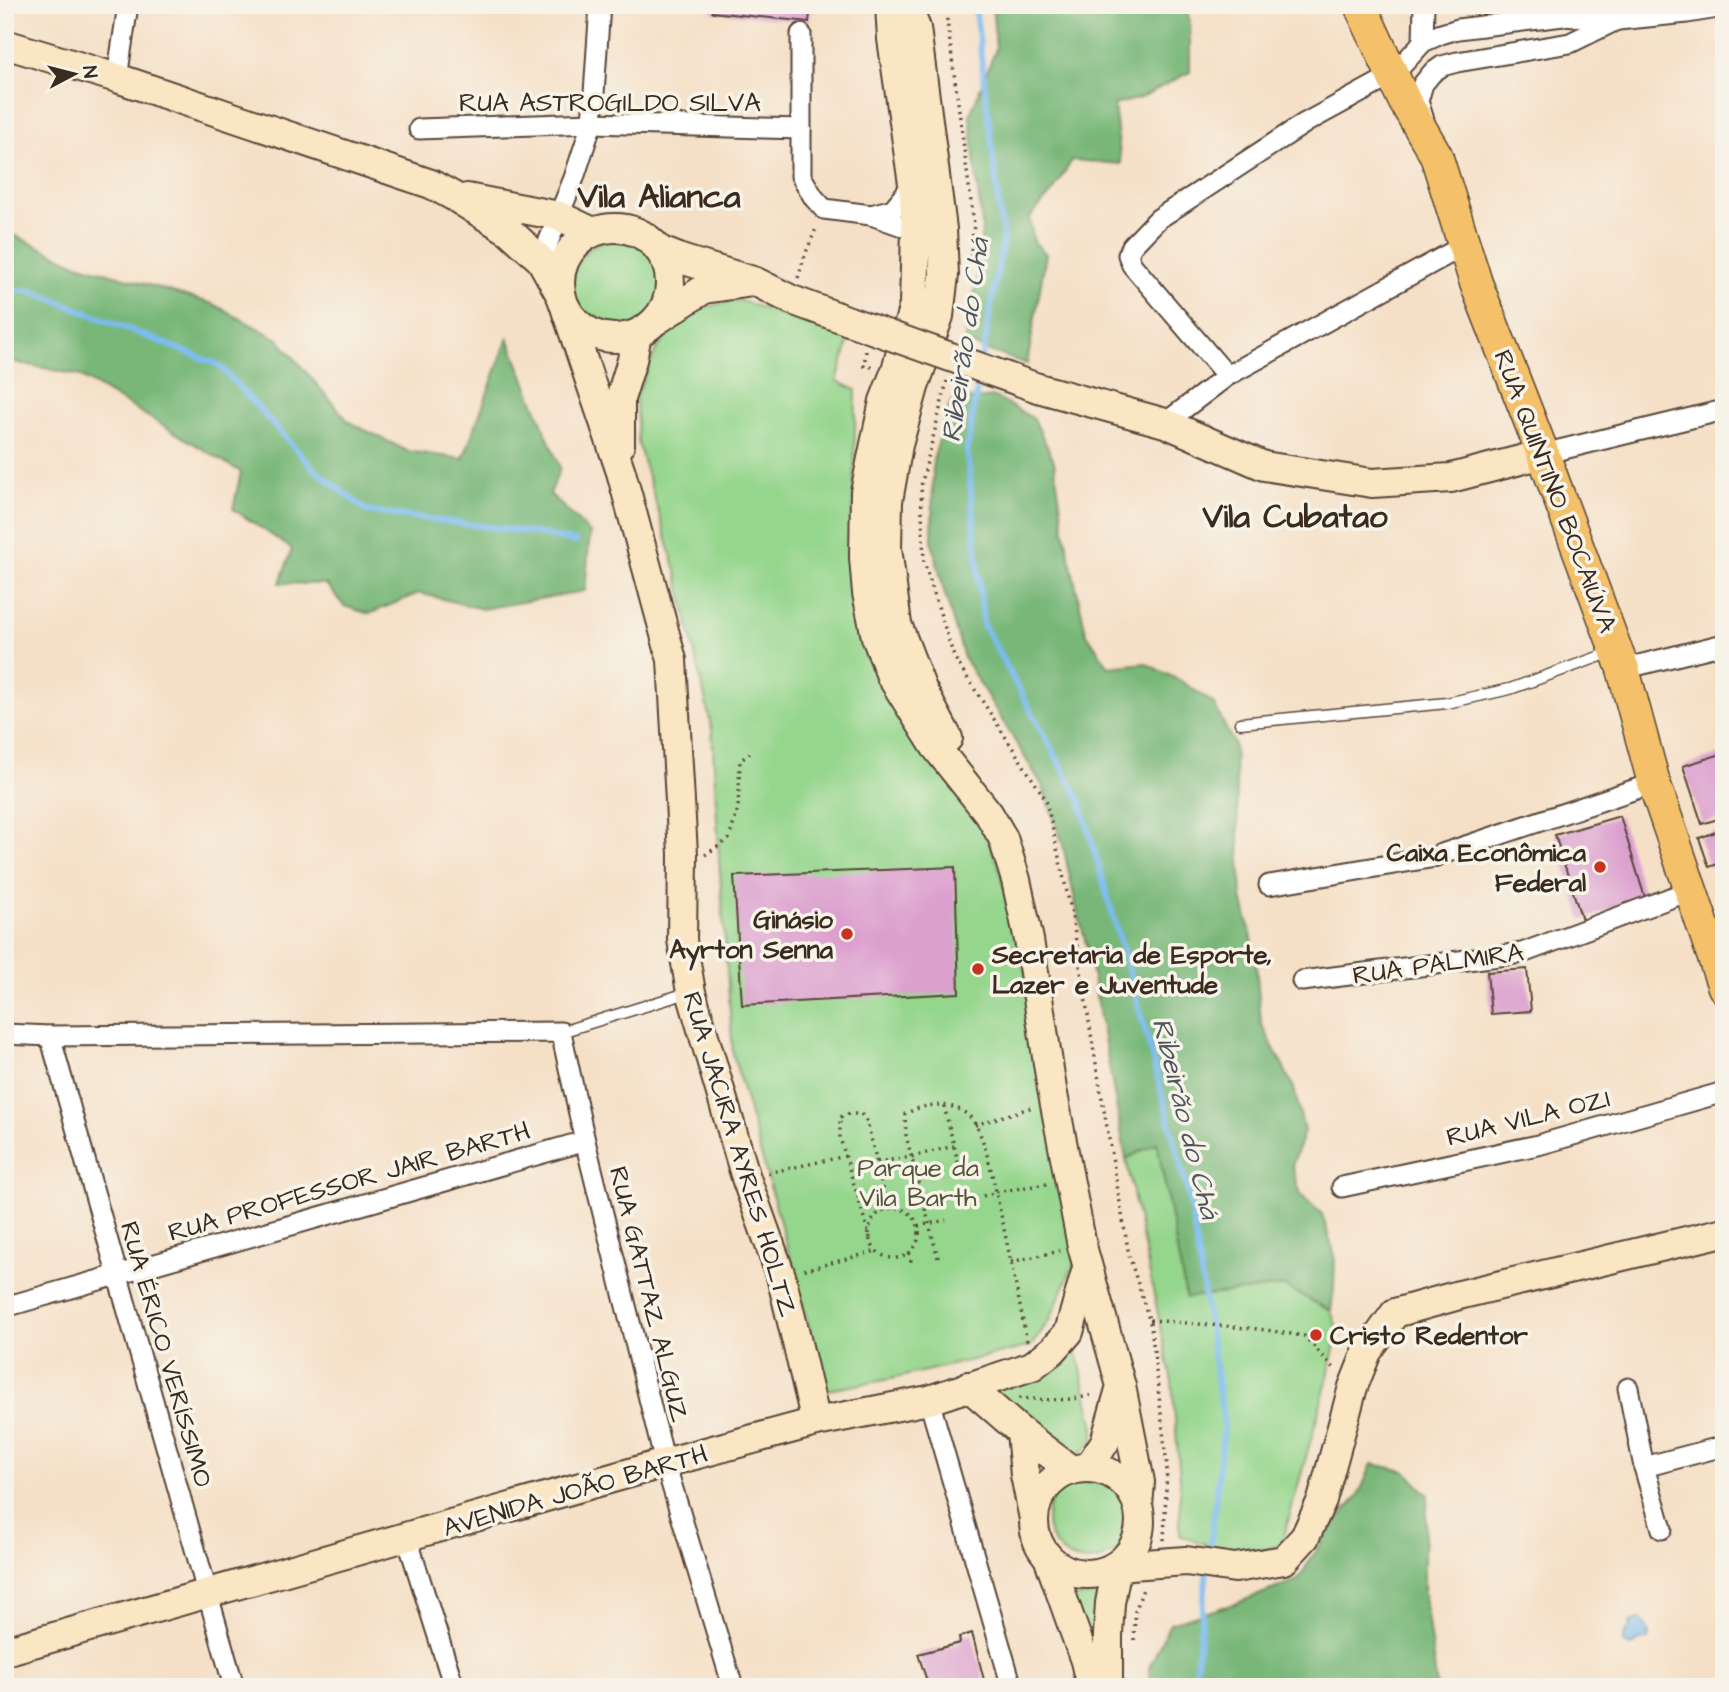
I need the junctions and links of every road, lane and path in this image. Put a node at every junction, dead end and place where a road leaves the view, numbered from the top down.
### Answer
1 (128, 5) edge
2 (600, 5) edge
3 (890, 5) edge
4 (906, 5) edge
5 (945, 5) edge
6 (1360, 5) edge
7 (1424, 5) edge
8 (1724, 7) edge
9 (1618, 20) junction
10 (801, 34) dead end
11 (1375, 38) junction
12 (5, 44) edge
13 (1421, 44) junction
14 (1393, 75) junction
15 (117, 78) junction
16 (592, 123) junction
17 (419, 129) dead end
18 (801, 129) junction
19 (1436, 155) junction
20 (913, 184) junction
21 (453, 196) junction
22 (824, 209) junction
23 (871, 215) junction
24 (559, 216) junction
25 (916, 228) junction
26 (593, 232) junction
27 (1463, 246) junction
28 (661, 251) junction
29 (805, 255) dead end
30 (541, 260) junction
31 (968, 279) dead end
32 (756, 282) junction
33 (563, 302) junction
34 (647, 327) junction
35 (949, 373) dead end
36 (1227, 376) junction
37 (1724, 410) edge
38 (1165, 423) junction
39 (1543, 454) junction
40 (621, 472) junction
41 (1724, 644) edge
42 (1620, 660) junction
43 (1240, 723) dead end
44 (754, 752) dead end
45 (961, 778) junction
46 (1654, 783) junction
47 (683, 869) junction
48 (1269, 885) dead end
49 (1689, 891) junction
50 (1714, 931) edge
51 (1302, 981) dead end
52 (1724, 987) edge
53 (691, 992) junction
54 (561, 1032) junction
55 (5, 1034) edge
56 (50, 1036) junction
57 (1724, 1092) edge
58 (1055, 1101) junction
59 (944, 1105) junction
60 (975, 1125) junction
61 (585, 1141) junction
62 (954, 1146) junction
63 (846, 1156) junction
64 (911, 1157) junction
65 (877, 1162) junction
66 (958, 1166) dead end
67 (746, 1178) junction
68 (1069, 1180) junction
69 (1342, 1187) dead end
70 (996, 1192) junction
71 (984, 1196) dead end
72 (888, 1208) junction
73 (946, 1220) dead end
74 (929, 1224) junction
75 (918, 1226) junction
76 (1724, 1232) edge
77 (870, 1238) junction
78 (877, 1251) junction
79 (909, 1253) junction
80 (1085, 1257) junction
81 (938, 1258) dead end
82 (1011, 1262) junction
83 (912, 1265) dead end
84 (117, 1275) junction
85 (781, 1276) junction
86 (5, 1307) edge
87 (1150, 1320) junction
88 (1032, 1366) junction
89 (968, 1386) junction
90 (1121, 1387) junction
91 (1353, 1387) junction
92 (1628, 1388) dead end
93 (1014, 1397) dead end
94 (929, 1400) junction
95 (816, 1422) junction
96 (1021, 1432) junction
97 (1724, 1446) edge
98 (665, 1463) junction
99 (1644, 1467) junction
100 (1079, 1469) junction
101 (1139, 1515) junction
102 (1034, 1519) junction
103 (1662, 1529) dead end
104 (407, 1538) junction
105 (1158, 1553) junction
106 (1048, 1557) junction
107 (1117, 1566) junction
108 (207, 1593) junction
109 (1133, 1649) dead end
110 (5, 1651) edge
111 (234, 1687) edge
112 (454, 1687) edge
113 (733, 1687) edge
114 (1012, 1687) edge
115 (1091, 1687) edge
116 (1108, 1687) edge

1 - 15 street
2 - 16 street
3 - 20 main road
4 - 45 main road
5 - 31 path
6 - 11 main road, RUA QUINTINO BOCAIÚVA
7 - 13 street
8 - 9 street
9 - 13 street
9 - 19 street
10 - 18 street
11 - 13 street
11 - 14 main road, RUA QUINTINO BOCAIÚVA
12 - 15 main road
13 - 14 street
14 - 19 main road, RUA QUINTINO BOCAIÚVA
14 - 36 street
15 - 21 main road
16 - 17 street, RUA ASTROGILDO SILVA
16 - 18 street, RUA ASTROGILDO SILVA
16 - 24 street
18 - 22 street
19 - 27 main road, RUA QUINTINO BOCAIÚVA
20 - 23 street
20 - 25 main road
21 - 24 main road
21 - 30 main road
22 - 23 street
22 - 29 path
23 - 25 street
24 - 26 main road
24 - 30 street
25 - 45 main road
26 - 28 main road
26 - 33 main road
27 - 36 street
27 - 39 main road, RUA QUINTINO BOCAIÚVA
28 - 32 main road
28 - 34 main road
30 - 33 main road
32 - 34 main road
32 - 38 main road, bridge
33 - 34 main road
33 - 40 main road
34 - 40 main road
35 - 87 path
36 - 38 street
37 - 39 street
38 - 39 main road
39 - 42 main road, RUA QUINTINO BOCAIÚVA
40 - 47 main road, RUA JACIRA AYRES HOLTZ
41 - 42 street
42 - 43 lane
42 - 46 main road, RUA QUINTINO BOCAIÚVA
44 - 47 path
45 - 58 main road
46 - 48 street
46 - 49 main road, RUA QUINTINO BOCAIÚVA
47 - 53 main road, RUA JACIRA AYRES HOLTZ
49 - 50 main road, RUA QUINTINO BOCAIÚVA
49 - 51 street, RUA PALMIRA
50 - 52 main road, RUA QUINTINO BOCAIÚVA
53 - 54 lane
53 - 67 main road, RUA JACIRA AYRES HOLTZ
54 - 56 street
54 - 61 street, RUA GATTAZ ALGUZ
55 - 56 street
56 - 84 street, RUA ÉRICO VERÍSSIMO
57 - 69 street, RUA VILA OZI
58 - 60 path
58 - 68 main road
59 - 60 path
59 - 62 path
59 - 64 path
60 - 70 path
61 - 84 street, RUA PROFESSOR JAIR BARTH
61 - 98 street, RUA GATTAZ ALGUZ
62 - 64 path
62 - 66 path
63 - 65 path
63 - 67 path
63 - 77 path
64 - 65 path
64 - 74 path
65 - 72 path
67 - 85 main road, RUA JACIRA AYRES HOLTZ
68 - 70 path
68 - 80 main road
70 - 71 path
70 - 82 path
72 - 75 path
72 - 77 path
73 - 74 path
74 - 75 path
74 - 81 path
75 - 79 path
76 - 91 main road
77 - 78 path
78 - 79 path
78 - 85 path
79 - 83 path
80 - 82 path
80 - 88 main road, AVENIDA JOÃO BARTH
80 - 90 main road
82 - 88 path
84 - 86 street, RUA PROFESSOR JAIR BARTH
84 - 108 street, RUA ÉRICO VERÍSSIMO
85 - 95 main road, RUA JACIRA AYRES HOLTZ
87 - 91 path
87 - 105 path
88 - 89 main road, AVENIDA JOÃO BARTH
89 - 94 main road, AVENIDA JOÃO BARTH
89 - 96 main road
90 - 93 path
90 - 100 main road
90 - 101 main road
91 - 105 main road
92 - 99 street
94 - 95 main road, AVENIDA JOÃO BARTH
94 - 114 street
95 - 98 main road, AVENIDA JOÃO BARTH
96 - 100 main road
96 - 102 main road
97 - 99 street
98 - 104 main road, AVENIDA JOÃO BARTH
98 - 113 street, RUA GATTAZ ALGUZ
99 - 103 street
100 - 101 main road
100 - 102 main road
101 - 105 main road
101 - 107 main road
102 - 106 main road
104 - 108 main road, AVENIDA JOÃO BARTH
104 - 112 street
105 - 107 main road
105 - 109 path
106 - 107 main road
106 - 115 main road
107 - 116 main road
108 - 110 main road, AVENIDA JOÃO BARTH
108 - 111 street, RUA ÉRICO VERÍSSIMO

